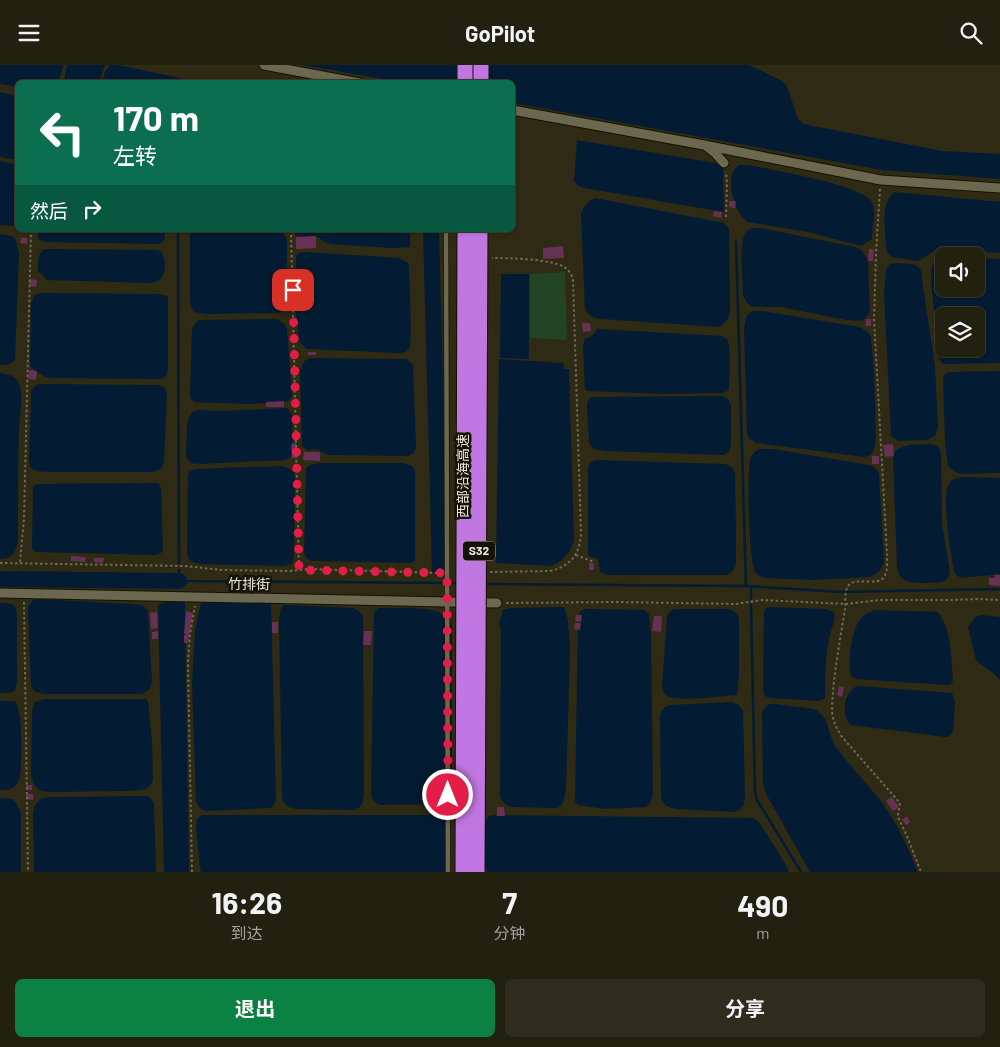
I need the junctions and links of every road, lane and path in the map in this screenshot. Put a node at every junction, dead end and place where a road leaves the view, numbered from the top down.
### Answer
1 (264, 65) edge
2 (465, 65) edge
3 (481, 65) edge
4 (344, 80) edge
5 (465, 80) edge
6 (481, 80) edge
7 (515, 111) edge
8 (704, 145) junction
9 (724, 163) joint
10 (881, 179) junction
11 (1000, 188) edge
12 (726, 217) dead end
13 (31, 232) edge
14 (291, 232) edge
15 (446, 232) edge
16 (465, 232) edge
17 (480, 232) edge
18 (491, 258) dead end
19 (576, 555) junction
20 (594, 562) dead end
21 (0, 563) edge
22 (20, 563) junction
23 (299, 570) junction
24 (485, 572) dead end
25 (447, 573) junction
26 (0, 593) edge
27 (24, 593) junction
28 (197, 596) junction
29 (1000, 600) edge
30 (447, 602) junction
31 (497, 603) joint
32 (846, 604) junction
33 (28, 872) edge
34 (192, 872) edge
35 (448, 872) edge
36 (463, 872) edge
37 (477, 872) edge
38 (921, 872) edge

1 - 4 street
2 - 5 highway
3 - 6 highway
7 - 8 street
8 - 9 street
8 - 10 street
9 - 12 path
10 - 11 street
10 - 32 path
13 - 22 path
14 - 23 path
15 - 25 lane
16 - 36 highway, 西部沿海高速 / S32, bridge
17 - 37 highway, 西部沿海高速 / S32, bridge
18 - 19 path
19 - 20 path
19 - 24 path
21 - 22 path
22 - 23 path
23 - 25 path
25 - 30 lane
26 - 27 street, 竹排街
27 - 28 street, 竹排街
27 - 33 path
28 - 30 street, 竹排街
28 - 34 path
29 - 32 path
30 - 31 street, 竹排街
30 - 35 lane
31 - 32 path
32 - 38 path

